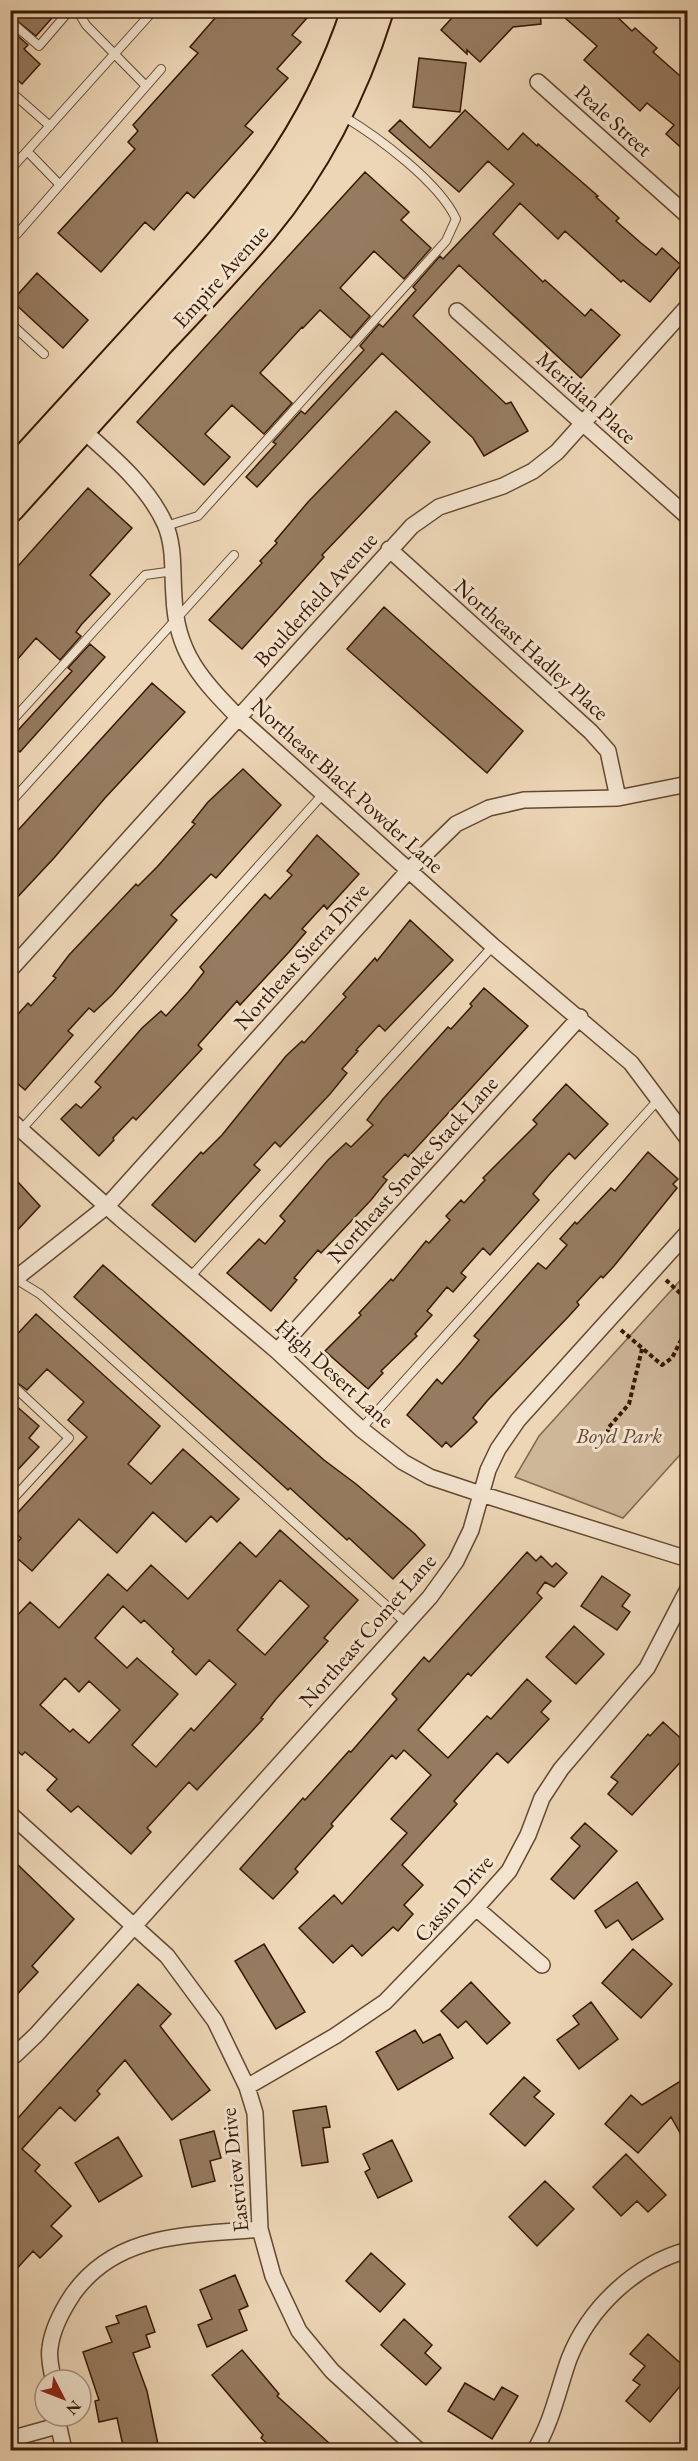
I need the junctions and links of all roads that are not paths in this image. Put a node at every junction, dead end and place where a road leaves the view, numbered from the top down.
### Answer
1 (70, 10) edge
2 (77, 10) edge
3 (154, 10) edge
4 (356, 10) edge
5 (380, 10) edge
6 (10, 21) edge
7 (115, 54) junction
8 (161, 69) dead end
9 (538, 82) dead end
10 (146, 86) junction
11 (10, 91) edge
12 (338, 113) junction
13 (50, 126) junction
14 (27, 151) junction
15 (10, 170) edge
16 (60, 185) junction
17 (687, 216) edge
18 (17, 234) dead end
19 (687, 306) edge
20 (457, 311) dead end
21 (10, 323) edge
22 (44, 354) dead end
23 (74, 422) junction
24 (583, 425) junction
25 (10, 475) edge
26 (10, 508) edge
27 (687, 516) edge
28 (166, 526) junction
29 (388, 549) junction
30 (234, 555) dead end
31 (174, 571) junction
32 (175, 619) junction
33 (239, 718) junction
34 (10, 723) edge
35 (687, 784) edge
36 (324, 793) junction
37 (618, 798) junction
38 (10, 802) edge
39 (409, 870) junction
40 (493, 946) junction
41 (10, 969) edge
42 (580, 1017) junction
43 (657, 1100) junction
44 (16, 1125) edge
45 (687, 1139) edge
46 (106, 1206) junction
47 (687, 1232) edge
48 (191, 1276) junction
49 (12, 1279) edge
50 (277, 1351) junction
51 (10, 1383) edge
52 (361, 1429) junction
53 (481, 1494) junction
54 (10, 1502) edge
55 (687, 1559) edge
56 (687, 1589) edge
57 (406, 1623) junction
58 (10, 1814) edge
59 (476, 1908) junction
60 (134, 1925) junction
61 (542, 1965) dead end
62 (10, 2056) edge
63 (247, 2087) junction
64 (260, 2229) junction
65 (687, 2250) edge
66 (52, 2368) edge
67 (39, 2428) edge
68 (59, 2428) edge
69 (10, 2439) edge
70 (64, 2451) edge
71 (418, 2451) edge
72 (535, 2451) edge

1 - 6 lane
2 - 7 lane
3 - 7 lane
4 - 23 highway, Empire Avenue
5 - 12 highway, Empire Avenue
7 - 10 lane
7 - 13 lane
8 - 10 lane
9 - 17 street, Peale Street
10 - 16 lane
11 - 13 lane
12 - 23 highway, Empire Avenue
12 - 28 lane
13 - 14 lane
14 - 15 lane
14 - 16 lane
16 - 18 lane
19 - 24 street, Boulderfield Avenue
20 - 24 street, Meridian Place
21 - 22 lane
23 - 25 highway, Empire Avenue
23 - 26 highway, Empire Avenue
23 - 28 street, Northeast Black Powder Lane
24 - 27 street, Meridian Place
24 - 29 street, Boulderfield Avenue
28 - 31 street, Northeast Black Powder Lane
29 - 33 street, Boulderfield Avenue
29 - 37 street, Northeast Hadley Place
30 - 32 lane
31 - 32 street, Northeast Black Powder Lane
31 - 34 lane
32 - 33 street, Northeast Black Powder Lane
32 - 38 lane
33 - 36 street, Northeast Black Powder Lane
33 - 41 street, Boulderfield Avenue
35 - 37 street, Northeast Sierra Drive
36 - 39 street, Northeast Black Powder Lane
36 - 44 lane
37 - 39 street, Northeast Sierra Drive
39 - 40 street, Northeast Black Powder Lane
39 - 46 street, Northeast Sierra Drive
40 - 42 street, Northeast Black Powder Lane
40 - 48 lane
42 - 43 street, Northeast Black Powder Lane
42 - 50 street, Northeast Smoke Stack Lane
43 - 45 street, Northeast Black Powder Lane
43 - 52 lane
44 - 46 street, High Desert Lane
46 - 48 street, High Desert Lane
46 - 49 street, Northeast Sierra Drive
47 - 53 street, Northeast Comet Lane
48 - 50 street, High Desert Lane
49 - 57 lane
50 - 52 street, High Desert Lane
51 - 54 lane
52 - 53 street, High Desert Lane
53 - 55 street, High Desert Lane
53 - 57 street, Northeast Comet Lane
56 - 59 street, Cassin Drive
57 - 60 street, Northeast Comet Lane
58 - 60 street, Eastview Drive
59 - 61 street
59 - 63 street, Cassin Drive
60 - 62 street, Northeast Comet Lane
60 - 63 street, Eastview Drive
63 - 64 street, Eastview Drive
64 - 66 street
64 - 71 street, Eastview Drive
65 - 72 street
67 - 69 street
68 - 70 street

